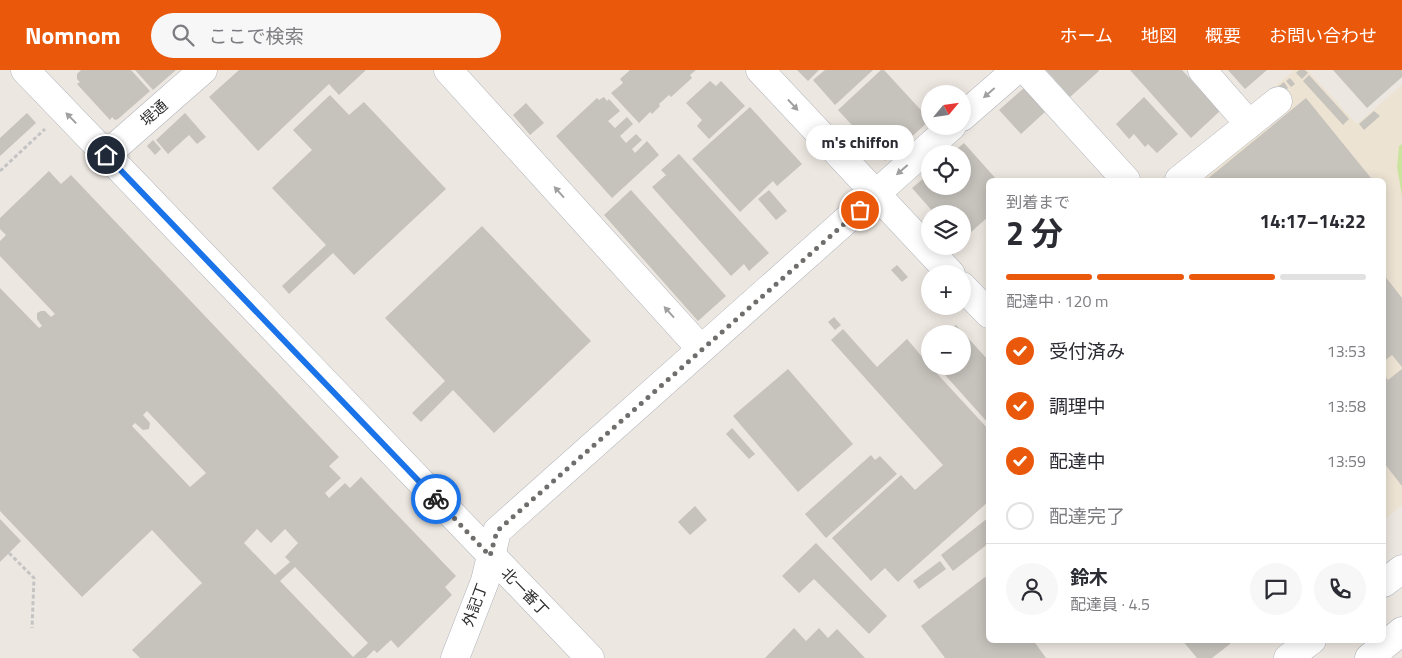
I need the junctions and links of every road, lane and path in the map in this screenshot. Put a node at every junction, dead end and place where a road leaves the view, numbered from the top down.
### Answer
1 (25, 70) edge
2 (203, 70) edge
3 (448, 70) edge
4 (760, 70) edge
5 (1016, 70) edge
6 (1026, 70) edge
7 (1202, 70) edge
8 (1278, 101) dead end
9 (971, 109) edge
10 (1245, 119) junction
11 (52, 123) dead end
12 (942, 135) edge
13 (106, 155) junction
14 (0, 171) edge
15 (1124, 178) edge
16 (1181, 178) edge
17 (876, 194) junction
18 (943, 265) edge
19 (971, 295) edge
20 (986, 311) edge
21 (701, 348) junction
22 (9, 553) dead end
23 (490, 556) junction
24 (1402, 569) edge
25 (1386, 581) edge
26 (32, 628) dead end
27 (1402, 631) edge
28 (455, 658) edge
29 (590, 658) edge
30 (1369, 658) edge

13 -> 1 street, 北一番丁
2 - 13 street, 堤通
21 -> 3 street
4 -> 17 street
5 -> 9 street
6 - 15 street
7 - 10 street
8 - 10 street
10 - 16 street
11 - 14 path
12 -> 17 street, 外記丁
13 - 23 street, 北一番丁
17 - 18 street
17 - 21 street, 外記丁
19 - 20 street
21 - 23 street, 外記丁
22 - 26 path
23 - 28 street, 外記丁
23 - 29 street, 北一番丁
24 - 25 street
27 - 30 street

